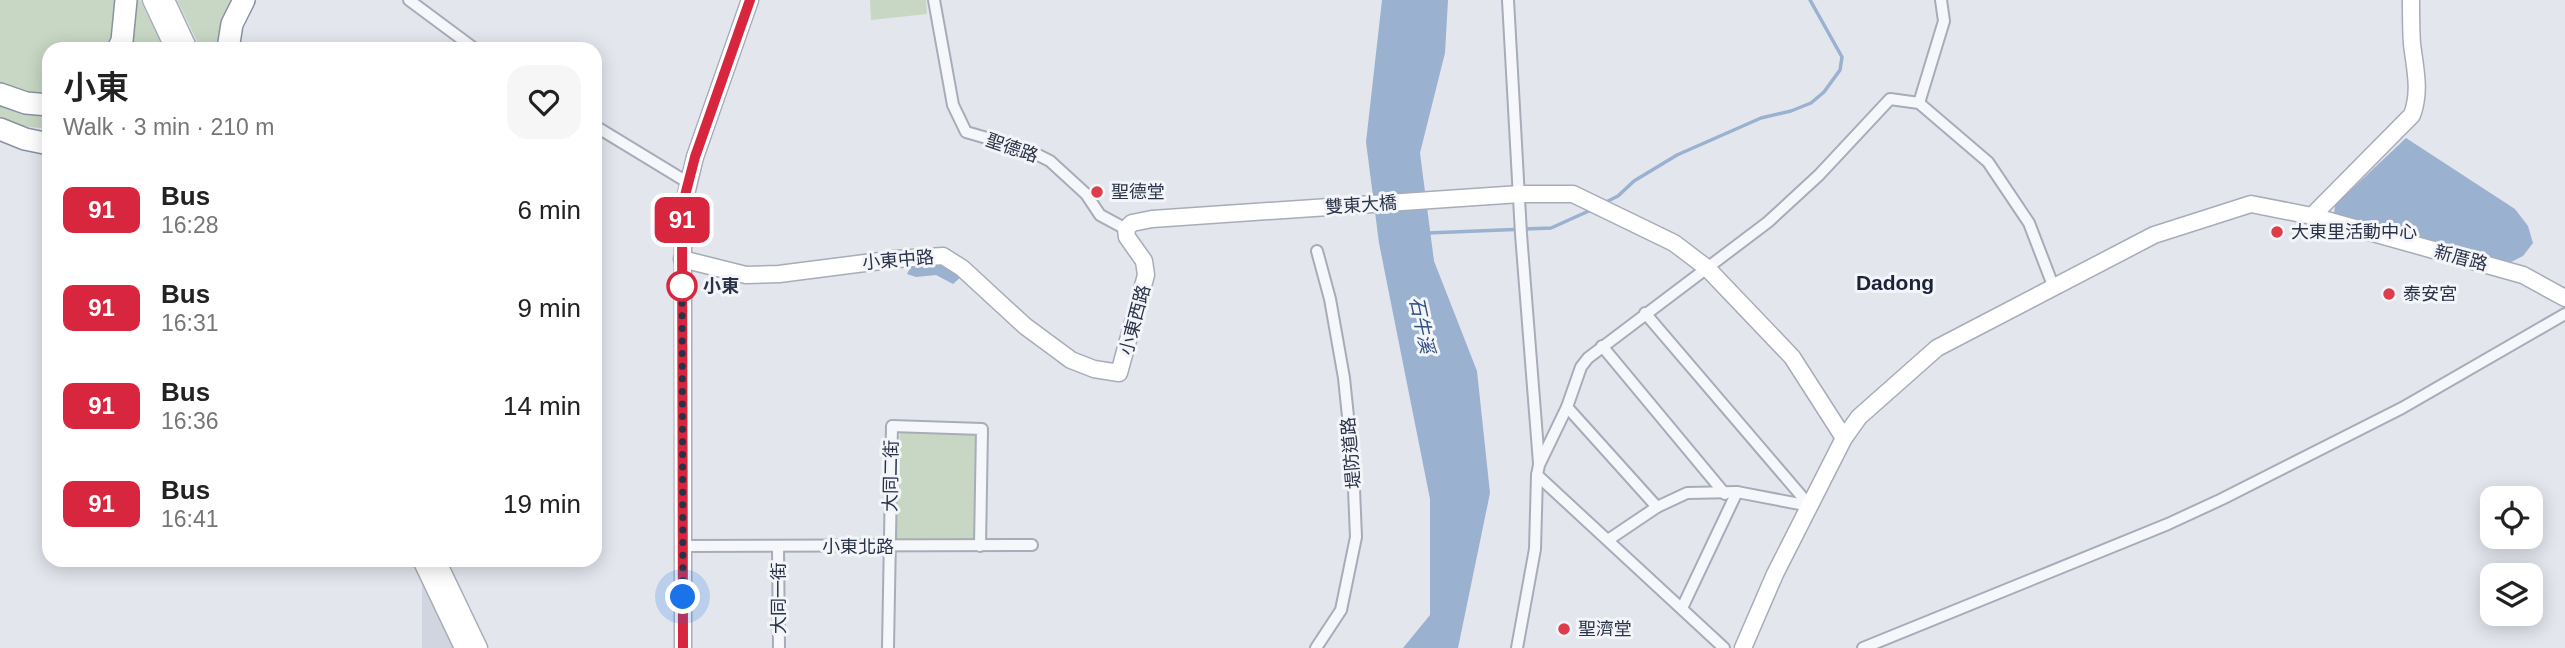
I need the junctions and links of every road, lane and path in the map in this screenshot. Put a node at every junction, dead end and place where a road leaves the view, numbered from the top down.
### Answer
1 (126, 0) edge
2 (151, 0) edge
3 (166, 0) edge
4 (244, 0) edge
5 (410, 0) edge
6 (750, 0) edge
7 (934, 0) edge
8 (1508, 0) edge
9 (1941, 0) edge
10 (2411, 0) edge
11 (122, 42) edge
12 (171, 42) edge
13 (186, 42) edge
14 (229, 42) edge
15 (466, 42) edge
16 (0, 94) edge
17 (1919, 103) junction
18 (42, 104) edge
19 (0, 129) edge
20 (602, 130) edge
21 (42, 138) edge
22 (25, 139) junction
23 (42, 143) edge
24 (687, 182) junction
25 (1520, 194) junction
26 (2312, 216) junction
27 (1126, 229) junction
28 (1317, 251) dead end
29 (682, 259) junction
30 (1707, 268) junction
31 (2054, 288) junction
32 (2565, 298) edge
33 (1645, 313) junction
34 (2565, 314) edge
35 (1602, 346) junction
36 (1119, 373) joint
37 (1567, 407) junction
38 (1844, 438) junction
39 (1538, 470) junction
40 (1737, 492) junction
41 (1725, 494) junction
42 (1810, 506) junction
43 (1657, 507) junction
44 (1608, 540) junction
45 (1032, 545) dead end
46 (684, 546) junction
47 (890, 546) junction
48 (980, 546) junction
49 (778, 547) junction
50 (427, 567) edge
51 (438, 567) edge
52 (440, 583) junction
53 (1682, 608) junction
54 (463, 648) edge
55 (479, 648) edge
56 (683, 648) edge
57 (779, 648) edge
58 (888, 648) edge
59 (1316, 648) edge
60 (1517, 648) edge
61 (1724, 648) edge
62 (1743, 648) edge
63 (1863, 648) edge

1 - 11 highway
2 - 12 street
3 - 13 street
4 - 14 highway
5 - 15 street
6 - 24 street
7 - 27 street, 聖德路
8 - 25 street
9 - 17 street
10 - 26 street
16 - 18 highway
17 - 30 street
17 - 31 street
19 - 22 highway
20 - 24 street
21 - 22 highway
22 - 23 highway
24 - 29 street
25 - 27 street, 雙東大橋
25 - 30 street, 雙東大橋
25 - 39 street
26 - 31 street, 新厝路
26 - 32 street, 新厝路
27 - 36 street, 小東西路
28 - 59 street, 堤防道路
29 - 36 street, 小東中路
29 - 46 street
30 - 33 street
30 - 38 street, 雙東大橋
31 - 38 street, 新厝路
33 - 35 street
33 - 42 street
34 - 63 street
35 - 37 street
35 - 41 street
37 - 39 street
37 - 43 street
38 - 42 street, 新厝路
39 - 44 street
39 - 60 street
40 - 41 street
40 - 42 street
40 - 53 street
41 - 43 street
42 - 62 street, 新厝路
43 - 44 street
44 - 53 street
45 - 48 street, 小東北路
46 - 49 street, 小東北路
46 - 56 street
47 - 48 street, 小東北路
47 - 48 street, 大同二街
47 - 49 street, 小東北路
47 - 58 street, 大同二街
49 - 57 street, 大同一街
50 - 52 street
51 - 52 street
52 - 54 street
52 - 55 street
53 - 61 street

